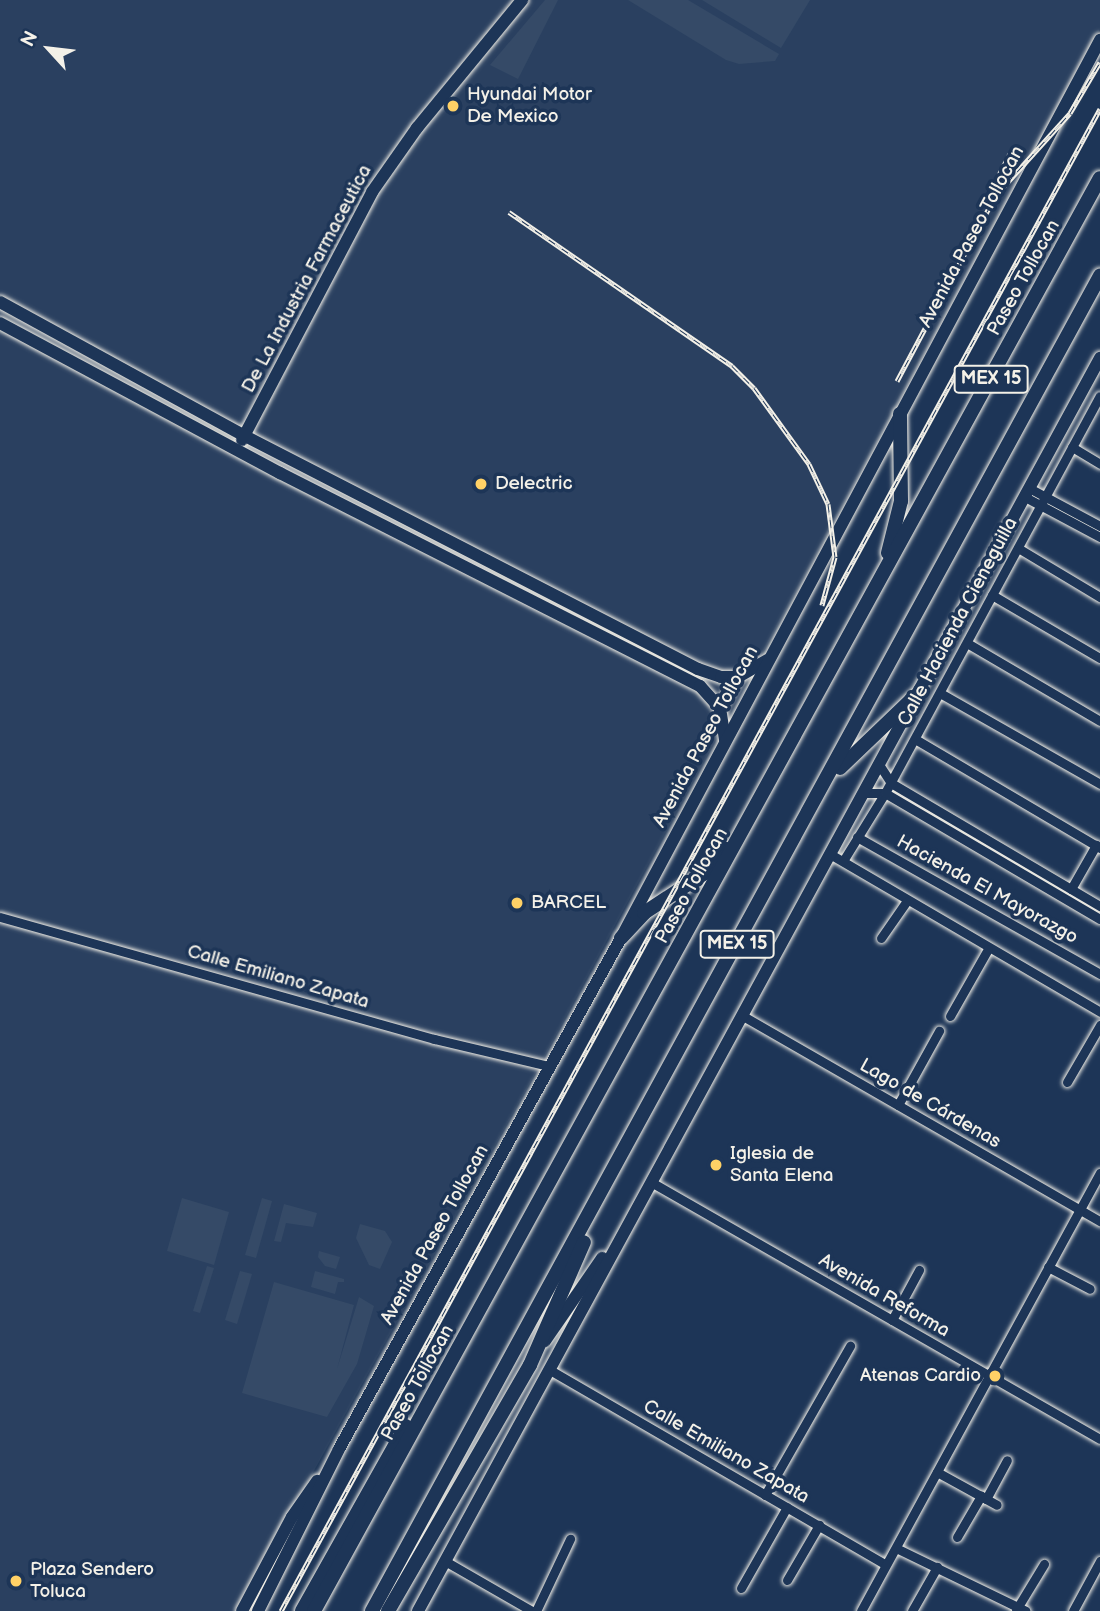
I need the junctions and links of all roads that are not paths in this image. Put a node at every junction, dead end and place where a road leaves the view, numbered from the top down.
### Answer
1 (523, 0) edge
2 (1100, 40) edge
3 (1100, 178) edge
4 (1100, 276) edge
5 (0, 302) edge
6 (0, 323) edge
7 (1100, 358) edge
8 (1100, 398) edge
9 (900, 414) junction
10 (244, 436) junction
11 (1072, 447) junction
12 (236, 450) junction
13 (1100, 464) edge
14 (1027, 492) junction
15 (1043, 501) junction
16 (1100, 526) edge
17 (1100, 537) edge
18 (457, 544) junction
19 (1018, 548) junction
20 (449, 557) junction
21 (882, 579) junction
22 (992, 595) junction
23 (1100, 597) edge
24 (576, 614) junction
25 (967, 643) junction
26 (637, 646) junction
27 (770, 657) junction
28 (1100, 658) edge
29 (738, 677) junction
30 (940, 693) junction
31 (915, 696) junction
32 (720, 708) junction
33 (1100, 721) edge
34 (915, 738) junction
35 (722, 749) junction
36 (880, 766) junction
37 (891, 783) junction
38 (1100, 784) edge
39 (821, 790) junction
40 (865, 793) junction
41 (885, 793) junction
42 (743, 834) junction
43 (857, 837) junction
44 (1098, 846) edge
45 (1004, 850) junction
46 (831, 854) junction
47 (998, 859) junction
48 (843, 862) junction
49 (1072, 889) junction
50 (906, 902) junction
51 (1100, 906) edge
52 (0, 917) edge
53 (1100, 919) edge
54 (621, 938) junction
55 (881, 938) dead end
56 (988, 949) junction
57 (1100, 974) edge
58 (1100, 1012) edge
59 (743, 1016) junction
60 (950, 1016) dead end
61 (1100, 1025) edge
62 (939, 1031) dead end
63 (548, 1066) junction
64 (1067, 1082) dead end
65 (898, 1105) junction
66 (1100, 1174) edge
67 (651, 1182) junction
68 (1080, 1210) junction
69 (1100, 1221) edge
70 (586, 1223) junction
71 (622, 1234) junction
72 (1048, 1267) junction
73 (919, 1270) dead end
74 (1090, 1289) dead end
75 (892, 1320) junction
76 (850, 1346) dead end
77 (530, 1365) junction
78 (550, 1370) junction
79 (989, 1376) junction
80 (436, 1391) junction
81 (1100, 1438) edge
82 (339, 1449) junction
83 (1007, 1460) dead end
84 (937, 1472) junction
85 (765, 1494) junction
86 (984, 1498) junction
87 (997, 1505) dead end
88 (787, 1507) junction
89 (819, 1525) junction
90 (957, 1537) dead end
91 (570, 1539) dead end
92 (896, 1548) junction
93 (445, 1561) junction
94 (1100, 1561) edge
95 (1044, 1564) dead end
96 (886, 1565) junction
97 (937, 1567) junction
98 (787, 1580) dead end
99 (741, 1588) dead end
100 (418, 1609) edge
101 (1020, 1610) edge
102 (242, 1611) edge
103 (258, 1611) edge
104 (302, 1611) edge
105 (314, 1611) edge
106 (372, 1611) edge
107 (388, 1611) edge
108 (534, 1611) edge
109 (861, 1611) edge
110 (912, 1611) edge
111 (1073, 1611) edge

1 - 10 main road, De La Industria Farmaceutica
2 - 9 main road, Avenida Paseo Tollocan
3 - 21 highway, Paseo Tollocan / MEX 15
4 - 39 highway, MEX 15
5 - 10 main road
6 - 12 main road
7 - 14 main road
8 - 11 street, Calle Hacienda Cieneguilla
9 - 21 highway
9 - 27 main road, Avenida Paseo Tollocan
10 - 12 main road, De La Industria Farmaceutica
10 - 18 main road
11 - 13 street
11 - 15 street, Calle Hacienda Cieneguilla
12 - 20 main road
14 - 15 street
14 - 31 main road
15 - 16 street
15 - 17 street
15 - 19 street, Calle Hacienda Cieneguilla
18 - 20 street
18 - 24 main road
19 - 22 street, Calle Hacienda Cieneguilla
19 - 23 street
20 - 24 main road
21 - 42 highway, Paseo Tollocan / MEX 15
22 - 25 street, Calle Hacienda Cieneguilla
22 - 28 street
24 - 26 main road
25 - 30 street, Calle Hacienda Cieneguilla
25 - 33 street
26 - 29 main road
26 - 32 main road
27 - 29 main road
27 - 35 main road, Avenida Paseo Tollocan
29 - 32 main road
30 - 34 street, Calle Hacienda Cieneguilla
30 - 38 street
31 - 36 main road
31 - 39 highway
32 - 35 main road
34 - 37 street, Calle Hacienda Cieneguilla
34 - 44 street
35 - 54 main road, Avenida Paseo Tollocan
36 - 37 street
36 - 40 main road
37 - 41 street, Calle Hacienda Cieneguilla
37 - 45 street
39 - 70 highway, MEX 15
40 - 41 street
40 - 46 main road
41 - 43 street, Calle Hacienda Cieneguilla
41 - 47 street
42 - 54 highway
42 - 80 highway, Paseo Tollocan / MEX 15
43 - 48 street, Calle Hacienda Cieneguilla
43 - 57 street, Hacienda El Mayorazgo
44 - 49 street
45 - 47 street
45 - 49 street
46 - 48 street
46 - 59 main road
47 - 53 street
48 - 50 street
49 - 51 street
50 - 55 street
50 - 56 street
52 - 63 street, Calle Emiliano Zapata
54 - 63 main road, Avenida Paseo Tollocan
56 - 58 street
56 - 60 street
59 - 65 street, Lago de Cárdenas
59 - 67 main road
61 - 64 street
62 - 65 street
63 - 82 main road, Avenida Paseo Tollocan
65 - 68 street, Lago de Cárdenas
66 - 68 street
67 - 71 main road
67 - 75 street, Avenida Reforma
68 - 69 street, Lago de Cárdenas
68 - 72 street
70 - 77 highway
70 - 106 highway, MEX 15
71 - 77 main road
71 - 78 main road
72 - 74 street
72 - 79 street
73 - 75 street
75 - 79 street, Avenida Reforma
76 - 85 street
77 - 107 highway
78 - 85 street, Calle Emiliano Zapata
78 - 93 main road
79 - 81 street, Avenida Reforma
79 - 84 street
80 - 104 highway
80 - 105 highway, Paseo Tollocan / MEX 15
82 - 102 main road, Avenida Paseo Tollocan
82 - 103 main road, Avenida Paseo Tollocan
83 - 86 street
84 - 86 street
84 - 92 street
85 - 88 street, Calle Emiliano Zapata
86 - 87 street
86 - 90 street
88 - 89 street, Calle Emiliano Zapata
88 - 99 street
89 - 96 street, Calle Emiliano Zapata
89 - 98 street
91 - 108 street
92 - 96 street
92 - 97 street
93 - 100 main road
93 - 108 street
94 - 111 street
95 - 101 street
96 - 109 street
97 - 101 street
97 - 110 street

